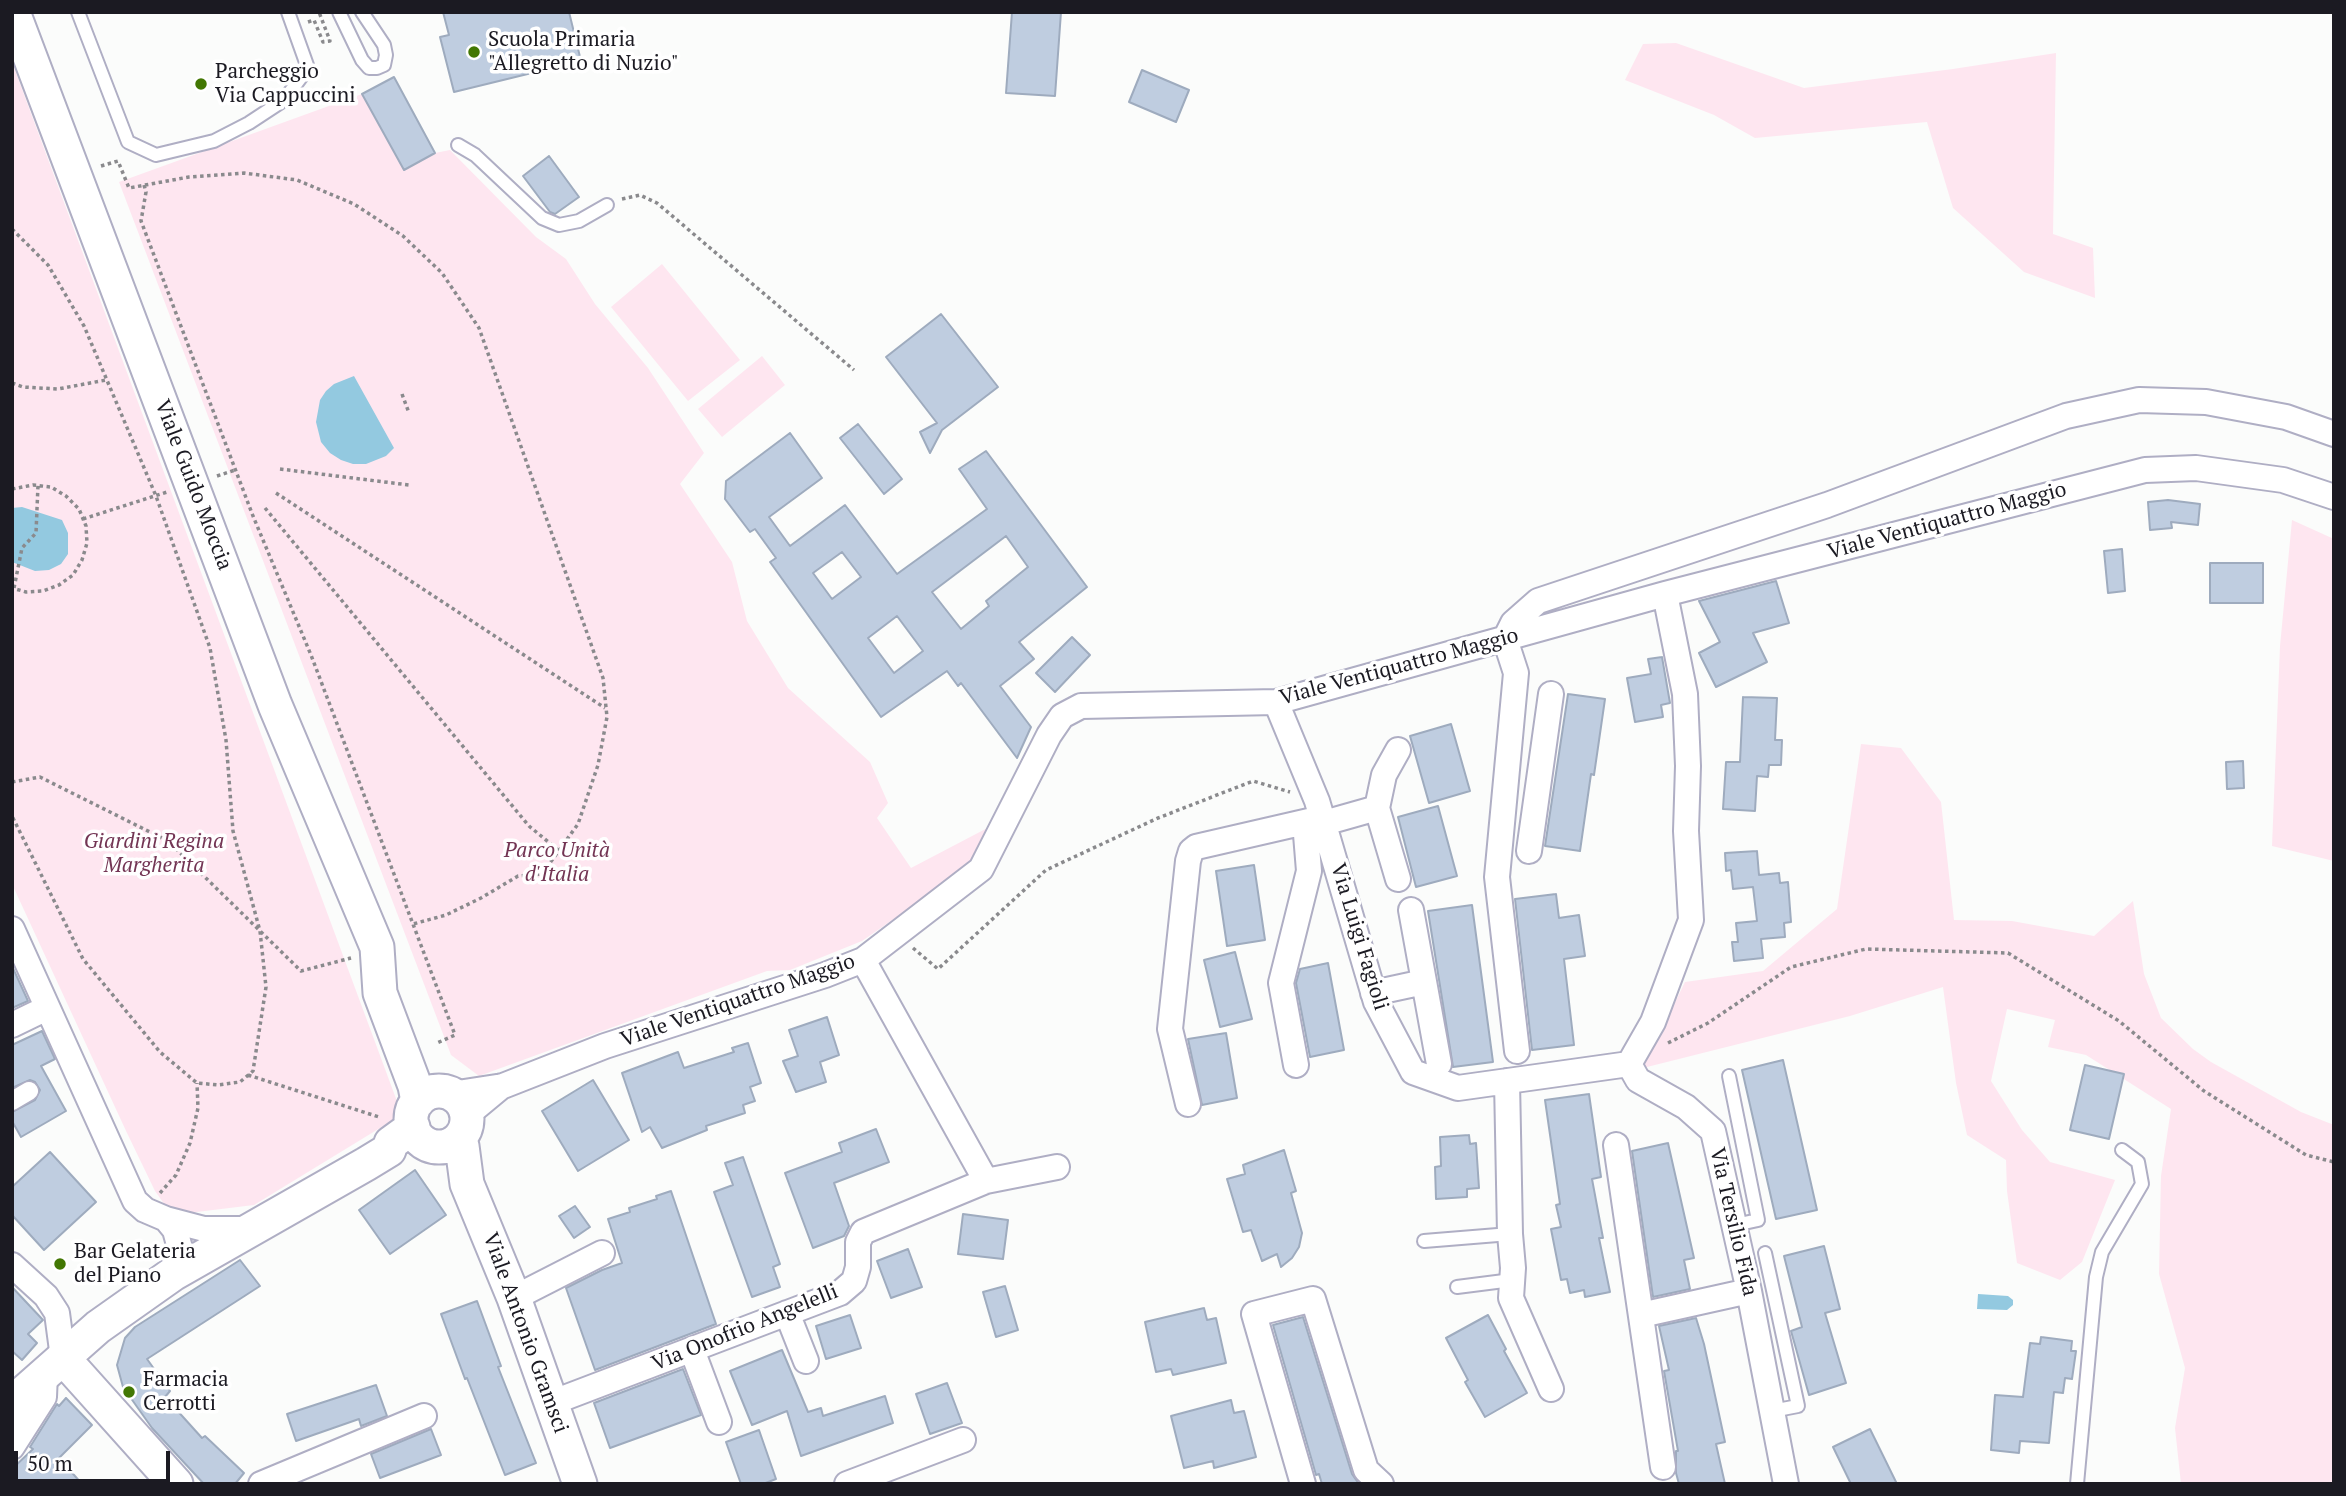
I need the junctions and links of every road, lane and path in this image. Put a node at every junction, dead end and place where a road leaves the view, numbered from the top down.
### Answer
1 (13, 12) edge
2 (78, 12) edge
3 (288, 12) edge
4 (311, 12) edge
5 (319, 12) edge
6 (339, 12) edge
7 (362, 12) edge
8 (314, 20) junction
9 (306, 22) dead end
10 (458, 145) dead end
11 (99, 167) dead end
12 (144, 185) junction
13 (607, 205) joint
14 (12, 229) edge
15 (854, 369) dead end
16 (107, 380) junction
17 (12, 383) edge
18 (402, 394) dead end
19 (409, 413) dead end
20 (2334, 434) edge
21 (280, 469) dead end
22 (235, 470) junction
23 (193, 484) junction
24 (38, 485) junction
25 (409, 485) dead end
26 (12, 489) edge
27 (276, 493) dead end
28 (156, 496) junction
29 (2334, 497) edge
30 (265, 508) dead end
31 (83, 519) junction
32 (13, 588) edge
33 (1665, 594) junction
34 (1505, 639) junction
35 (1552, 694) dead end
36 (1276, 702) junction
37 (606, 709) junction
38 (1398, 750) dead end
39 (12, 782) edge
40 (1504, 802) junction
41 (1536, 806) junction
42 (1377, 808) junction
43 (12, 816) edge
44 (1317, 816) junction
45 (558, 850) junction
46 (1529, 851) dead end
47 (1398, 879) dead end
48 (1411, 910) dead end
49 (413, 924) junction
50 (12, 929) edge
51 (260, 931) junction
52 (895, 933) junction
53 (365, 956) junction
54 (18, 959) edge
55 (863, 960) junction
56 (1424, 982) junction
57 (1373, 993) junction
58 (47, 1008) junction
59 (12, 1025) edge
60 (437, 1043) dead end
61 (1517, 1051) dead end
62 (1439, 1064) dead end
63 (1629, 1064) junction
64 (1296, 1065) dead end
65 (248, 1075) junction
66 (1729, 1076) dead end
67 (1507, 1081) junction
68 (197, 1083) junction
69 (29, 1091) dead end
70 (12, 1101) edge
71 (1188, 1104) dead end
72 (428, 1122) junction
73 (1616, 1145) dead end
74 (2122, 1150) dead end
75 (2334, 1162) edge
76 (1057, 1167) dead end
77 (986, 1181) junction
78 (155, 1214) junction
79 (1735, 1225) junction
80 (251, 1229) junction
81 (1510, 1234) junction
82 (1424, 1241) dead end
83 (1765, 1252) dead end
84 (602, 1253) dead end
85 (12, 1265) edge
86 (173, 1274) junction
87 (1512, 1280) junction
88 (1457, 1287) dead end
89 (1749, 1291) junction
90 (514, 1298) junction
91 (787, 1313) junction
92 (1641, 1315) junction
93 (692, 1350) junction
94 (806, 1361) dead end
95 (54, 1365) junction
96 (1550, 1390) dead end
97 (551, 1404) junction
98 (12, 1407) edge
99 (1772, 1411) junction
100 (424, 1416) dead end
101 (719, 1422) dead end
102 (963, 1440) dead end
103 (12, 1447) edge
104 (1663, 1467) dead end
105 (176, 1484) edge
106 (261, 1484) edge
107 (580, 1484) edge
108 (847, 1484) edge
109 (1303, 1484) edge
110 (1381, 1484) edge
111 (1786, 1484) edge
112 (2077, 1484) edge

1 - 23 main road, Viale Guido Moccia
2 - 3 lane
4 - 8 path
5 - 8 path
6 - 7 lane
8 - 9 path
10 - 13 lane
11 - 12 path
12 - 22 path
12 - 37 path
13 - 15 path
14 - 16 path
16 - 17 path
16 - 28 path
18 - 19 path
20 - 34 street
21 - 25 path
22 - 23 path
22 - 49 path
23 - 28 path
23 - 53 main road, Viale Guido Moccia
24 - 26 path
24 - 31 path
24 - 32 path
27 - 37 path
28 - 31 path
28 - 51 path
29 - 33 street, Viale Ventiquattro Maggio
30 - 45 path
31 - 32 path
33 - 34 street, Viale Ventiquattro Maggio
33 - 63 street
34 - 36 street, Viale Ventiquattro Maggio
34 - 40 street
35 - 41 street
36 - 44 street, Via Luigi Fagioli
36 - 52 street, Viale Ventiquattro Maggio
37 - 45 path
38 - 42 street
39 - 51 path
40 - 41 street
40 - 61 street
41 - 46 street
42 - 44 street
42 - 47 street
43 - 68 path
44 - 52 path
44 - 57 street, Via Luigi Fagioli
44 - 64 street
44 - 71 street
45 - 49 path
48 - 56 street
49 - 60 path
50 - 54 street
51 - 53 path
51 - 65 path
52 - 55 street, Viale Ventiquattro Maggio
53 - 72 main road, Viale Guido Moccia
54 - 58 street
55 - 72 street, Viale Ventiquattro Maggio
55 - 77 street
56 - 57 street
56 - 62 street
57 - 67 street, Via Luigi Fagioli
58 - 59 street
58 - 78 street
63 - 67 street, Via Luigi Fagioli
63 - 75 path
63 - 79 street, Via Tersilio Fida
65 - 68 path
65 - 72 path
66 - 79 lane
67 - 81 street
68 - 78 path
69 - 70 street
72 - 80 main road, Viale Ventiquattro Maggio
72 - 90 main road, Viale Antonio Gramsci
73 - 92 street
74 - 112 lane
76 - 77 street, Via Onofrio Angelelli
77 - 91 street, Via Onofrio Angelelli
78 - 80 street
78 - 86 street
79 - 89 street, Via Tersilio Fida
80 - 86 main road, Viale Ventiquattro Maggio
81 - 82 lane
81 - 87 street
83 - 99 lane
84 - 90 street
85 - 95 street
86 - 95 main road, Viale Ventiquattro Maggio
87 - 88 lane
87 - 96 street
89 - 92 street
89 - 99 street, Via Tersilio Fida
90 - 97 main road, Viale Antonio Gramsci
91 - 93 street, Via Onofrio Angelelli
91 - 94 street
92 - 104 street
93 - 97 street, Via Onofrio Angelelli
93 - 101 street
95 - 98 main road, Viale Ventiquattro Maggio
95 - 103 street
95 - 105 main road
97 - 107 main road, Viale Antonio Gramsci
99 - 111 street, Via Tersilio Fida
100 - 106 street
102 - 108 street
109 - 110 street

